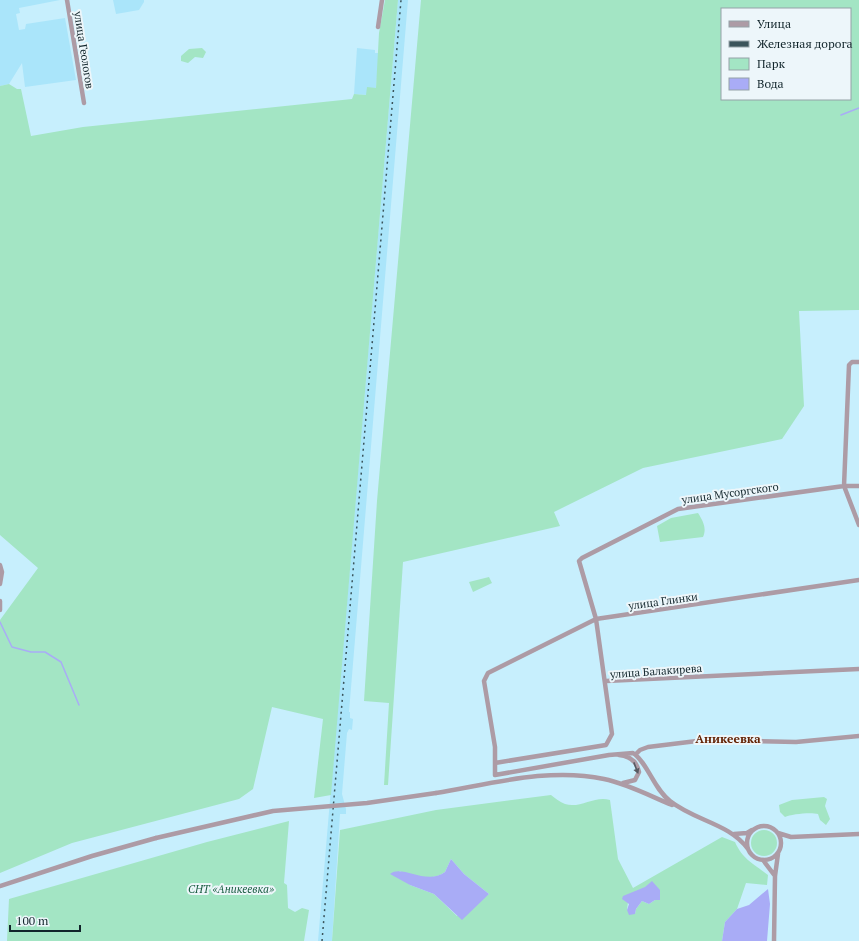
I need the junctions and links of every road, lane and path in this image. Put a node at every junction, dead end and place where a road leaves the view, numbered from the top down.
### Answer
1 (67, 0) edge
2 (382, 0) edge
3 (378, 27) dead end
4 (84, 103) dead end
5 (859, 362) edge
6 (844, 486) junction
7 (859, 486) edge
8 (859, 525) edge
9 (0, 565) edge
10 (859, 580) edge
11 (0, 584) edge
12 (0, 601) edge
13 (0, 610) edge
14 (596, 619) junction
15 (859, 668) edge
16 (606, 681) junction
17 (859, 736) edge
18 (636, 754) junction
19 (609, 755) junction
20 (495, 763) junction
21 (617, 783) junction
22 (685, 810) junction
23 (754, 829) junction
24 (734, 834) junction
25 (778, 834) junction
26 (859, 834) edge
27 (791, 837) junction
28 (781, 847) junction
29 (748, 849) junction
30 (778, 854) junction
31 (763, 860) junction
32 (775, 876) junction
33 (0, 886) edge
34 (774, 941) edge

1 - 4 street, улица Геологов
2 - 3 street
5 - 6 street
6 - 7 street, улица Мусоргского
6 - 8 street
6 - 14 street, улица Мусоргского
9 - 11 street
10 - 14 street, улица Глинки
12 - 13 street
14 - 16 street
14 - 20 street, улица Глинки
15 - 16 street, улица Балакирева
16 - 20 street, улица Балакирева
17 - 18 street
18 - 19 street
18 - 22 street
19 - 20 street
19 -> 21 street
21 - 22 street
21 - 33 street, bridge
22 - 24 street
23 - 24 street
23 - 25 street
23 - 29 street
24 - 29 street
25 - 27 street
25 - 28 street
26 - 27 street
27 - 28 street
28 - 30 street
29 - 31 street
30 - 31 street
30 - 32 street
31 - 32 street
32 - 34 street

